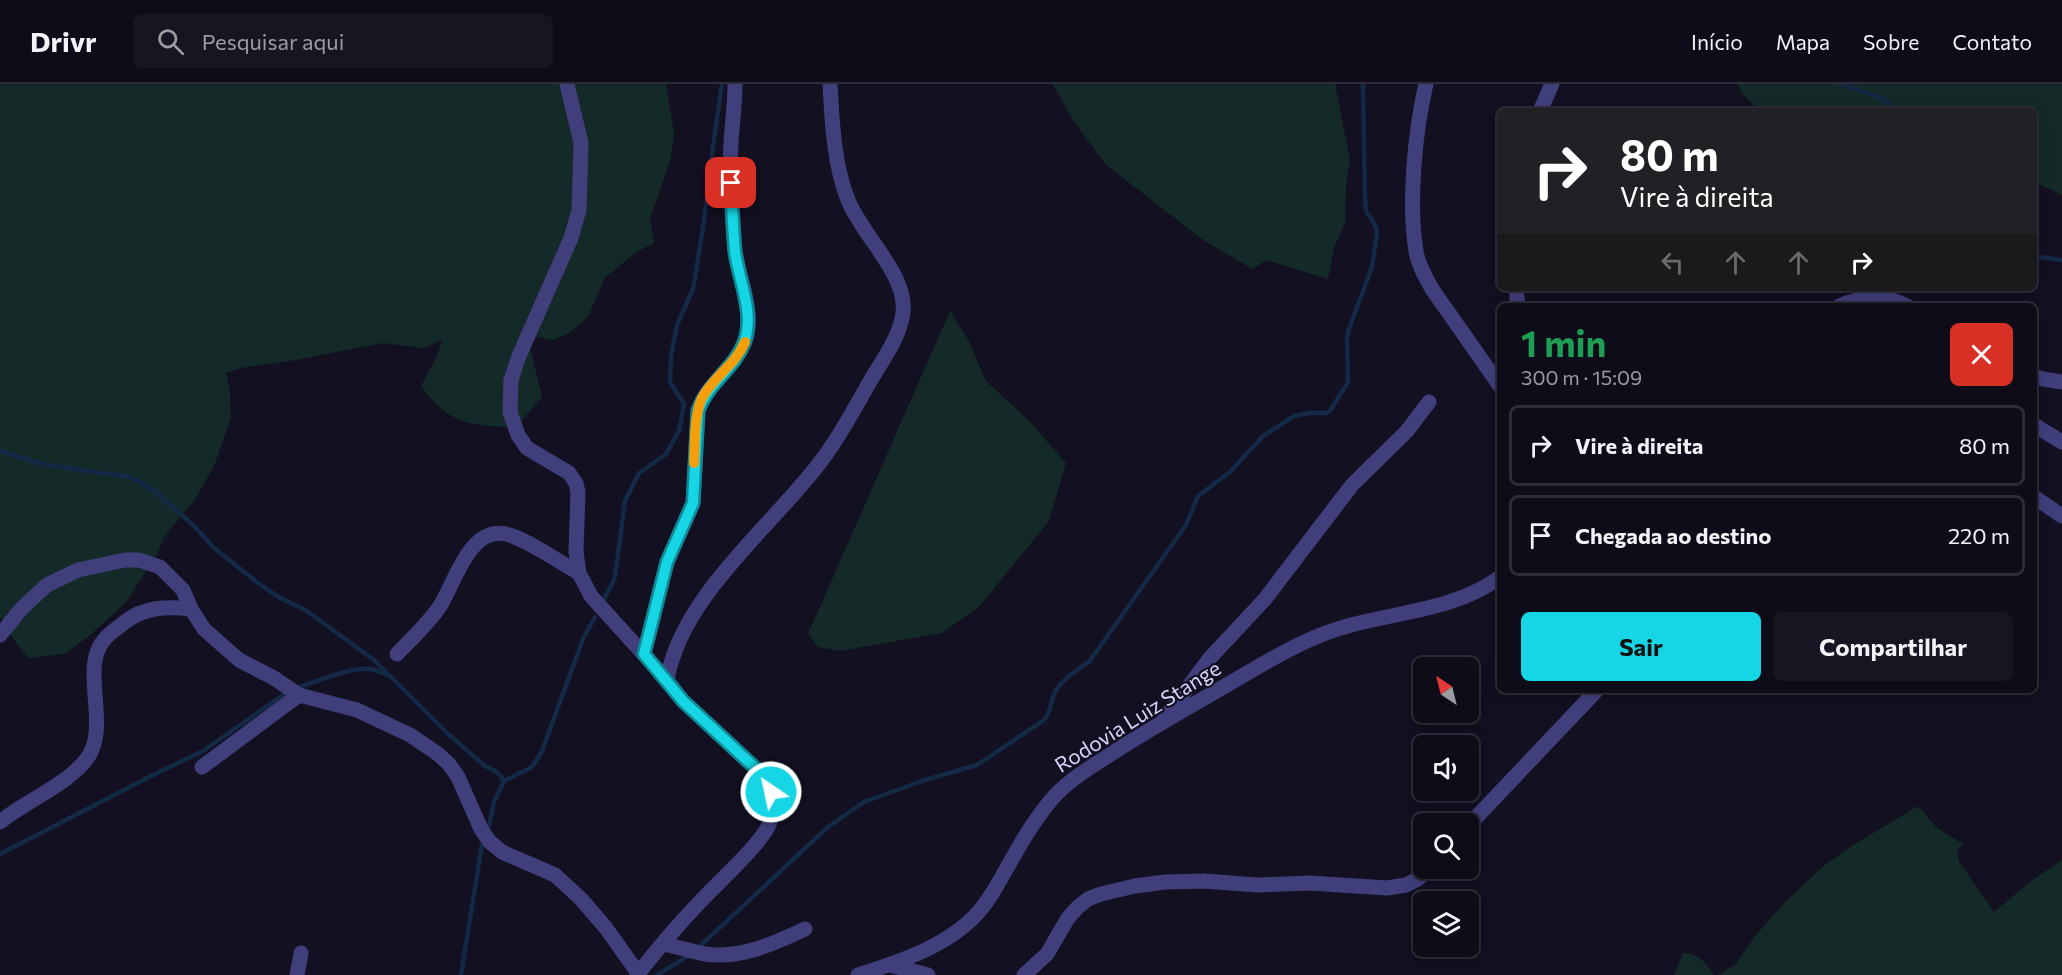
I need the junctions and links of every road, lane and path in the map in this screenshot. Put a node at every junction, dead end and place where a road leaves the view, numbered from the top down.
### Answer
1 (567, 84) edge
2 (735, 84) edge
3 (830, 84) edge
4 (1426, 84) edge
5 (1552, 84) edge
6 (1541, 108) edge
7 (1851, 303) edge
8 (1901, 303) edge
9 (2037, 377) edge
10 (1497, 382) edge
11 (2062, 382) edge
12 (1429, 402) dead end
13 (2037, 426) edge
14 (2062, 442) edge
15 (2037, 499) edge
16 (2062, 516) edge
17 (579, 573) junction
18 (1497, 579) edge
19 (191, 609) junction
20 (0, 635) edge
21 (397, 654) dead end
22 (644, 654) junction
23 (667, 680) junction
24 (1594, 693) edge
25 (299, 695) junction
26 (1161, 724) junction
27 (201, 767) dead end
28 (1479, 814) edge
29 (0, 822) edge
30 (1418, 879) edge
31 (805, 929) dead end
32 (663, 944) junction
33 (301, 953) dead end
34 (890, 964) junction
35 (638, 974) edge
36 (297, 975) edge
37 (858, 975) edge
38 (928, 975) edge
39 (1024, 975) edge

1 - 17 street
2 - 22 street
3 - 23 street
4 - 10 street
5 - 6 street
7 - 8 street
9 - 11 street
12 - 26 street
13 - 14 street
15 - 16 street
17 - 21 street
17 - 22 street
18 - 26 street, Rodovia Luiz Stange
19 - 20 street
19 - 25 street
19 - 29 street
22 - 23 street
23 - 32 street
24 - 28 street
25 - 27 street
25 - 35 street
26 - 34 street, Rodovia Luiz Stange
30 - 39 street
31 - 32 street
32 - 35 street
33 - 36 street
34 - 37 street, Rodovia Luiz Stange
34 - 38 street

